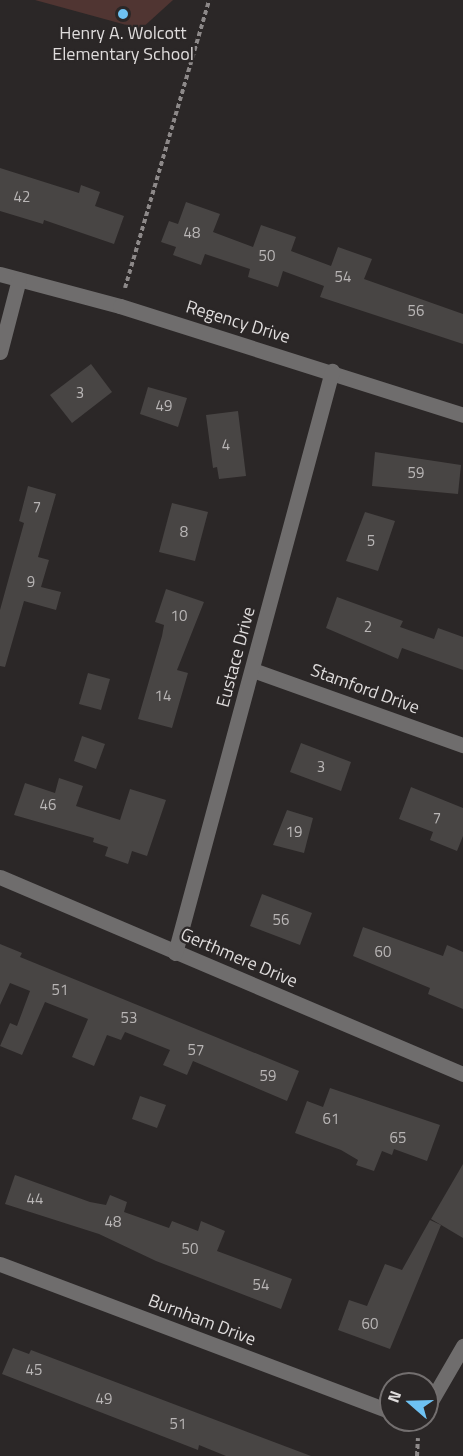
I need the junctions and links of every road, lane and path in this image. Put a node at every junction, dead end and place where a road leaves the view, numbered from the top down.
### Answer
1 (209, 0) edge
2 (0, 274) edge
3 (19, 279) junction
4 (120, 306) junction
5 (0, 352) edge
6 (332, 371) junction
7 (463, 415) edge
8 (253, 670) junction
9 (463, 745) edge
10 (0, 877) edge
11 (175, 952) junction
12 (463, 1074) edge
13 (0, 1264) edge
14 (463, 1346) edge
15 (439, 1387) edge
16 (379, 1407) edge

1 - 4 path
2 - 3 street, Regency Drive
3 - 4 street, Regency Drive
3 - 5 street
4 - 6 street, Regency Drive
6 - 7 street, Regency Drive
6 - 8 street, Eustace Drive
8 - 9 street, Stamford Drive
8 - 11 street, Eustace Drive
10 - 11 street, Gerthmere Drive
11 - 12 street, Gerthmere Drive
13 - 16 street, Burnham Drive
14 - 15 street

